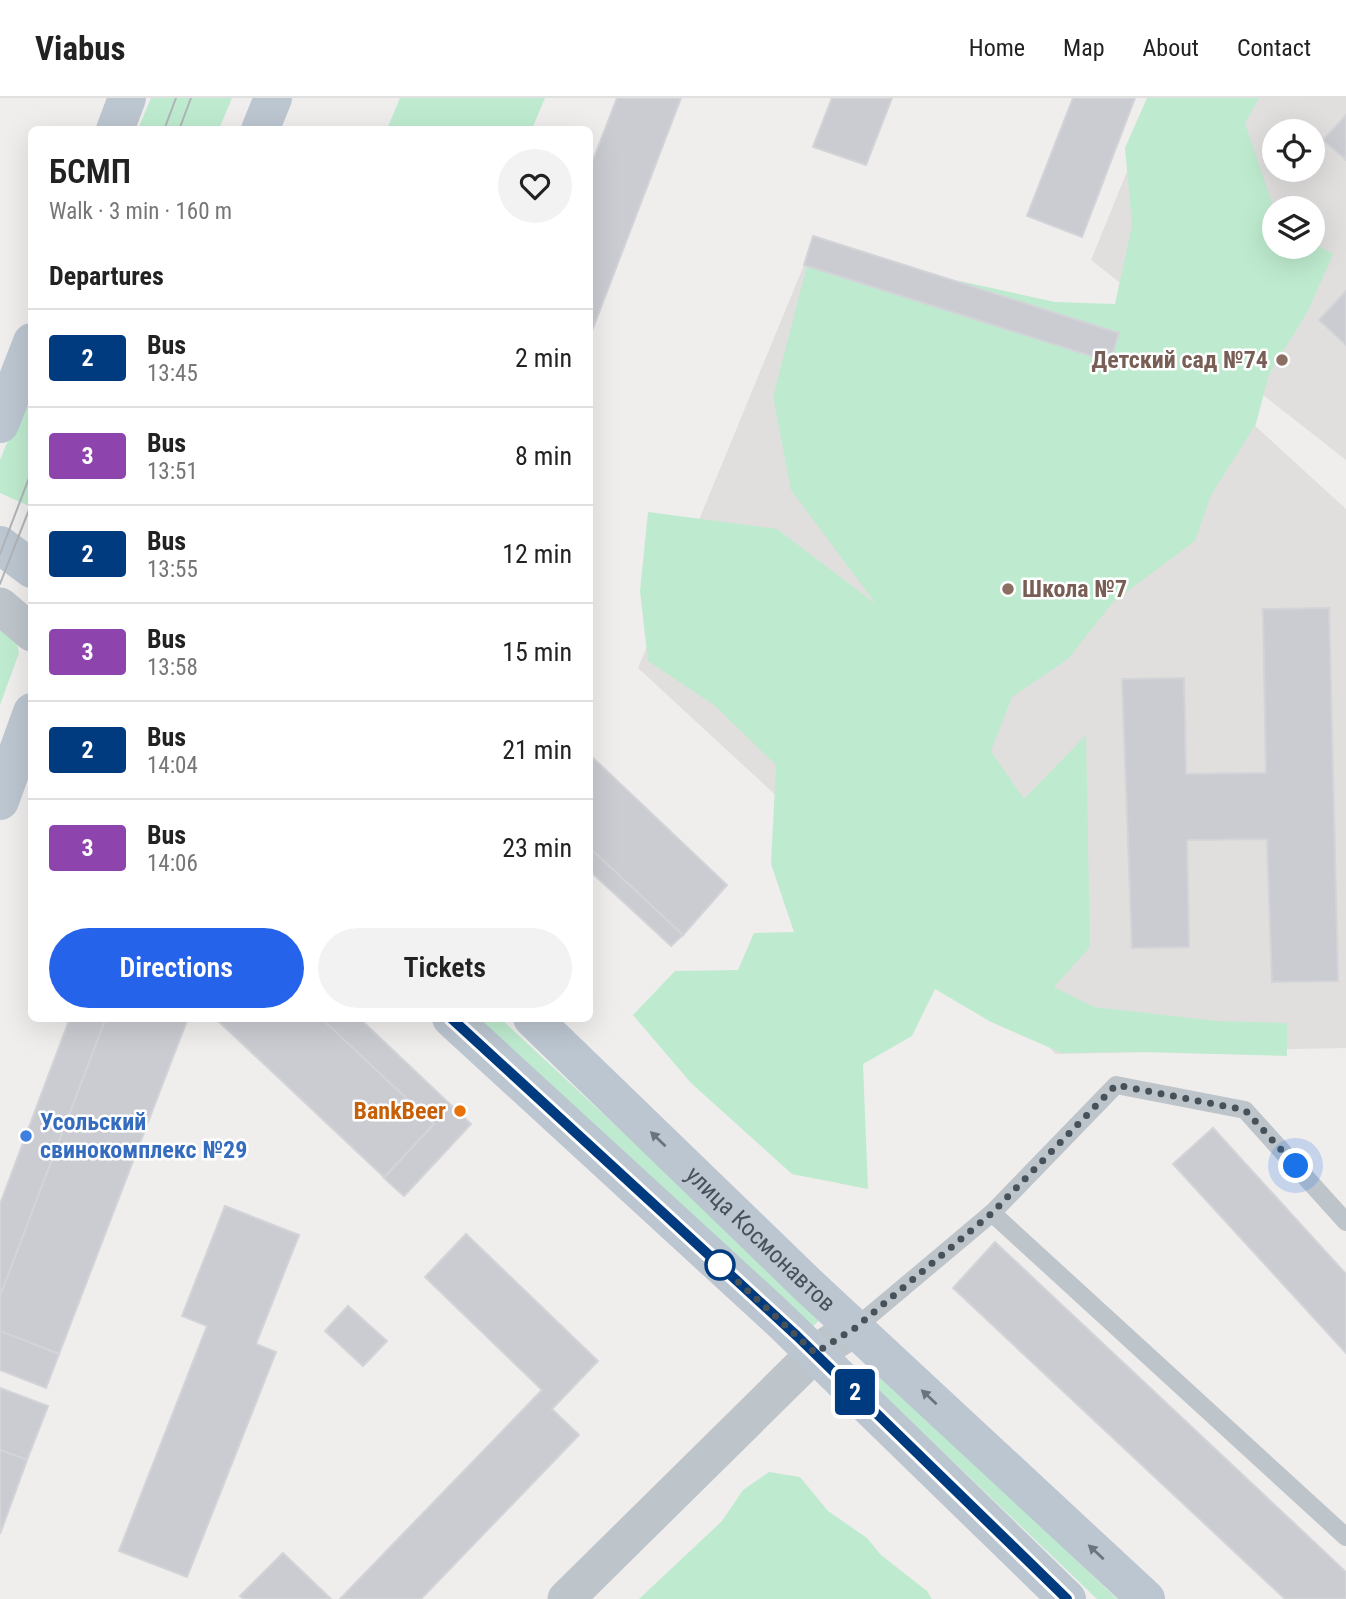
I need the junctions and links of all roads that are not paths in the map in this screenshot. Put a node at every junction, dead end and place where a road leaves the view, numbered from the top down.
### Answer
1 (127, 98) edge
2 (273, 98) edge
3 (116, 126) edge
4 (262, 126) edge
5 (28, 352) edge
6 (0, 424) edge
7 (0, 545) edge
8 (28, 566) edge
9 (0, 606) edge
10 (28, 630) edge
11 (28, 723) edge
12 (0, 801) edge
13 (455, 1022) edge
14 (536, 1022) edge
15 (992, 1213) junction
16 (1346, 1222) edge
17 (855, 1328) junction
18 (815, 1353) junction
19 (1346, 1537) edge
20 (566, 1599) edge
21 (1067, 1599) edge
22 (1146, 1599) edge

1 - 3 street
2 - 4 street
5 - 6 street
7 - 8 street
9 - 10 street
11 - 12 street
13 - 18 street, улица Космонавтов
17 -> 14 street, улица Космонавтов
15 - 16 lane
15 - 17 lane
15 - 19 lane
17 - 18 street
22 -> 17 street, улица Космонавтов
18 - 20 street
18 - 21 street, улица Космонавтов

